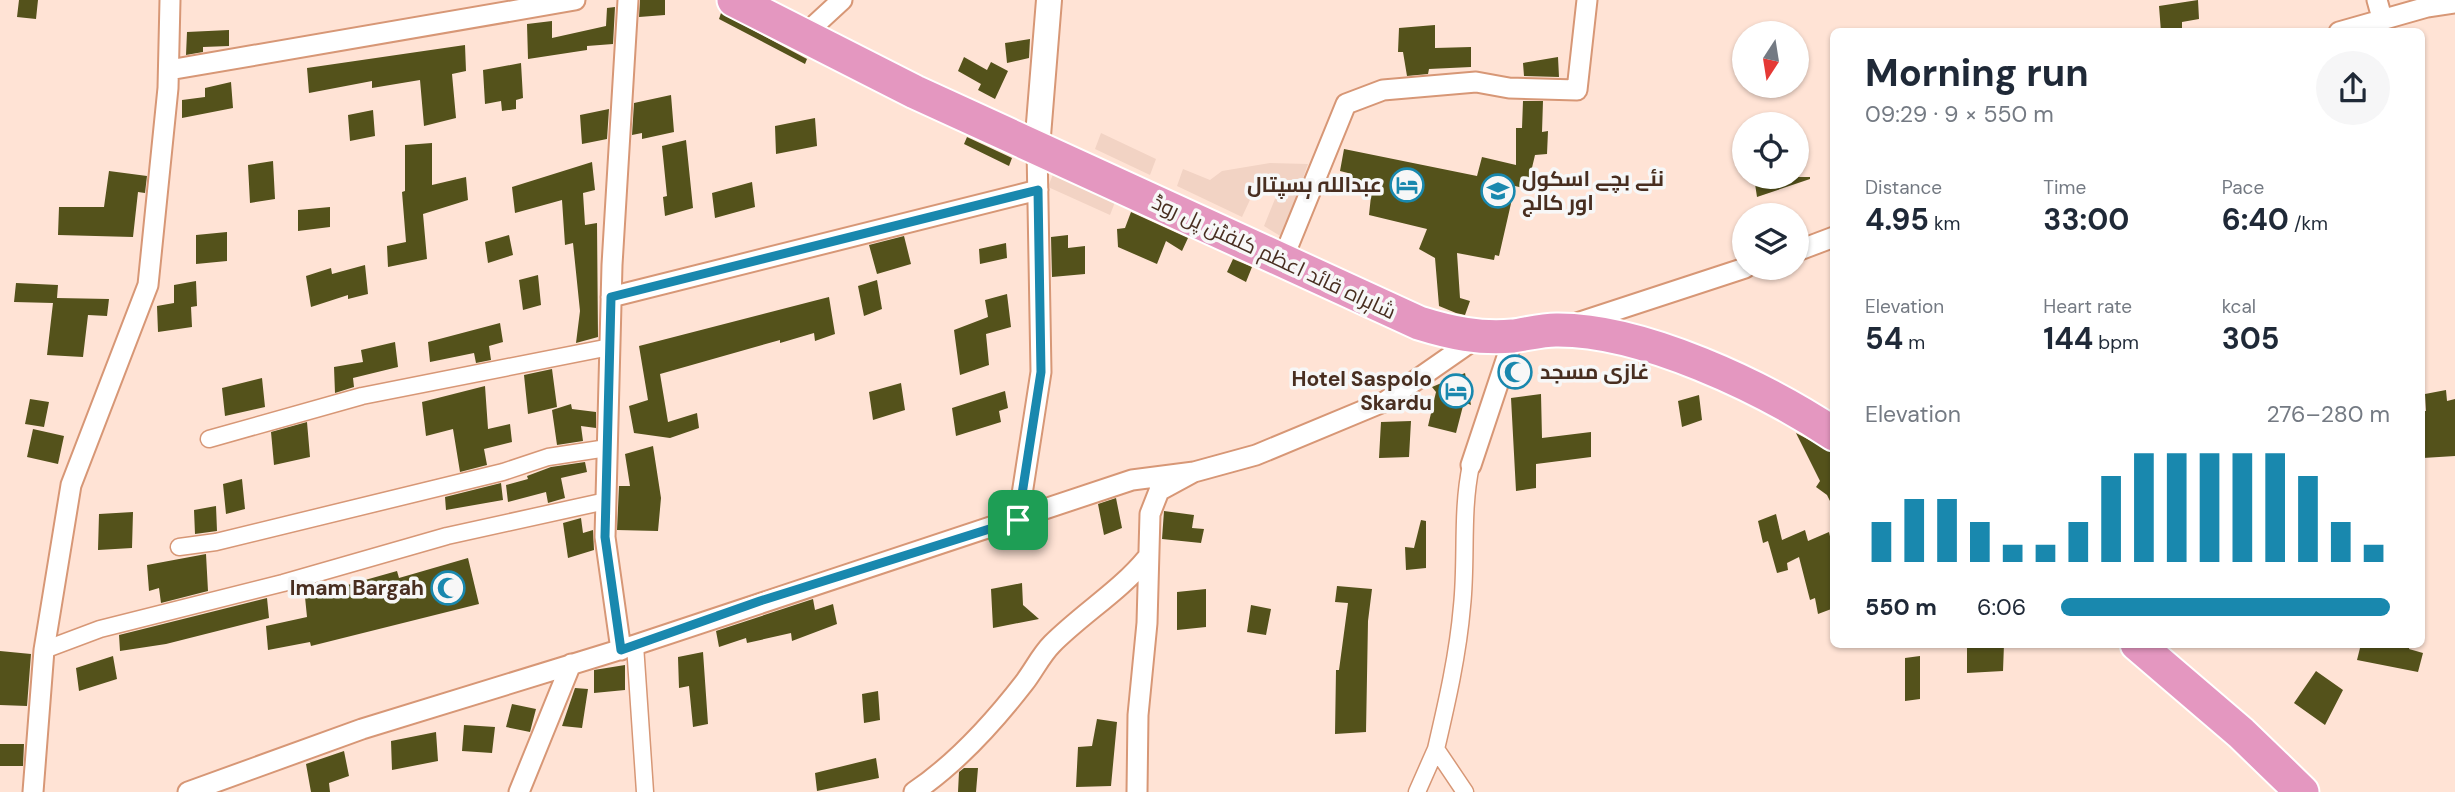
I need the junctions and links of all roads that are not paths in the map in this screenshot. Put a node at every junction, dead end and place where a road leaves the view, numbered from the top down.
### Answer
1 (170, 0) edge
2 (575, 0) edge
3 (628, 0) edge
4 (734, 0) edge
5 (842, 0) edge
6 (1049, 0) edge
7 (1587, 0) edge
8 (2455, 3) edge
9 (2380, 9) edge
10 (2346, 28) edge
11 (804, 35) junction
12 (169, 70) junction
13 (1037, 148) junction
14 (1038, 190) junction
15 (1830, 239) edge
16 (1809, 246) edge
17 (1282, 261) junction
18 (1732, 272) edge
19 (611, 297) junction
20 (1556, 330) junction
21 (1514, 336) junction
22 (1478, 337) junction
23 (610, 347) junction
24 (1830, 432) edge
25 (209, 439) dead end
26 (607, 448) junction
27 (1471, 465) joint
28 (1194, 472) junction
29 (606, 501) junction
30 (1018, 520) junction
31 (179, 547) dead end
32 (1147, 558) junction
33 (628, 647) junction
34 (2142, 648) edge
35 (44, 650) junction
36 (571, 664) junction
37 (1436, 750) junction
38 (33, 792) edge
39 (188, 792) edge
40 (519, 792) edge
41 (645, 792) edge
42 (914, 792) edge
43 (1137, 792) edge
44 (1417, 792) edge
45 (1465, 792) edge
46 (2302, 792) edge

1 - 12 street
2 - 12 street
3 - 19 street
4 - 11 highway, شاہراہ قائد اعظم کلفٹن پل روڈ
5 - 11 street
6 - 13 street
7 - 17 street
8 - 9 street
9 - 10 street
11 - 13 highway, شاہراہ قائد اعظم کلفٹن پل روڈ
12 - 35 street
13 - 14 street
13 - 17 highway, شاہراہ قائد اعظم کلفٹن پل روڈ
14 - 19 street
14 - 30 street
15 - 16 street
17 - 22 highway, شاہراہ قائد اعظم کلفٹن پل روڈ
18 - 20 street
19 - 23 street
20 - 21 highway, شاہراہ قائد اعظم کلفٹن پل روڈ
20 - 24 highway, شاہراہ قائد اعظم کلفٹن پل روڈ
21 - 22 highway, شاہراہ قائد اعظم کلفٹن پل روڈ
21 - 27 street
22 - 28 street
23 - 25 street
23 - 26 street
26 - 29 street
26 - 31 street
27 - 37 street
28 - 30 street
28 - 32 street
29 - 33 street
29 - 35 street
30 - 33 street
32 - 42 street
32 - 43 street
33 - 36 street
33 - 41 street
34 - 46 highway
35 - 38 street
36 - 39 street
36 - 40 street
37 - 44 street
37 - 45 street

